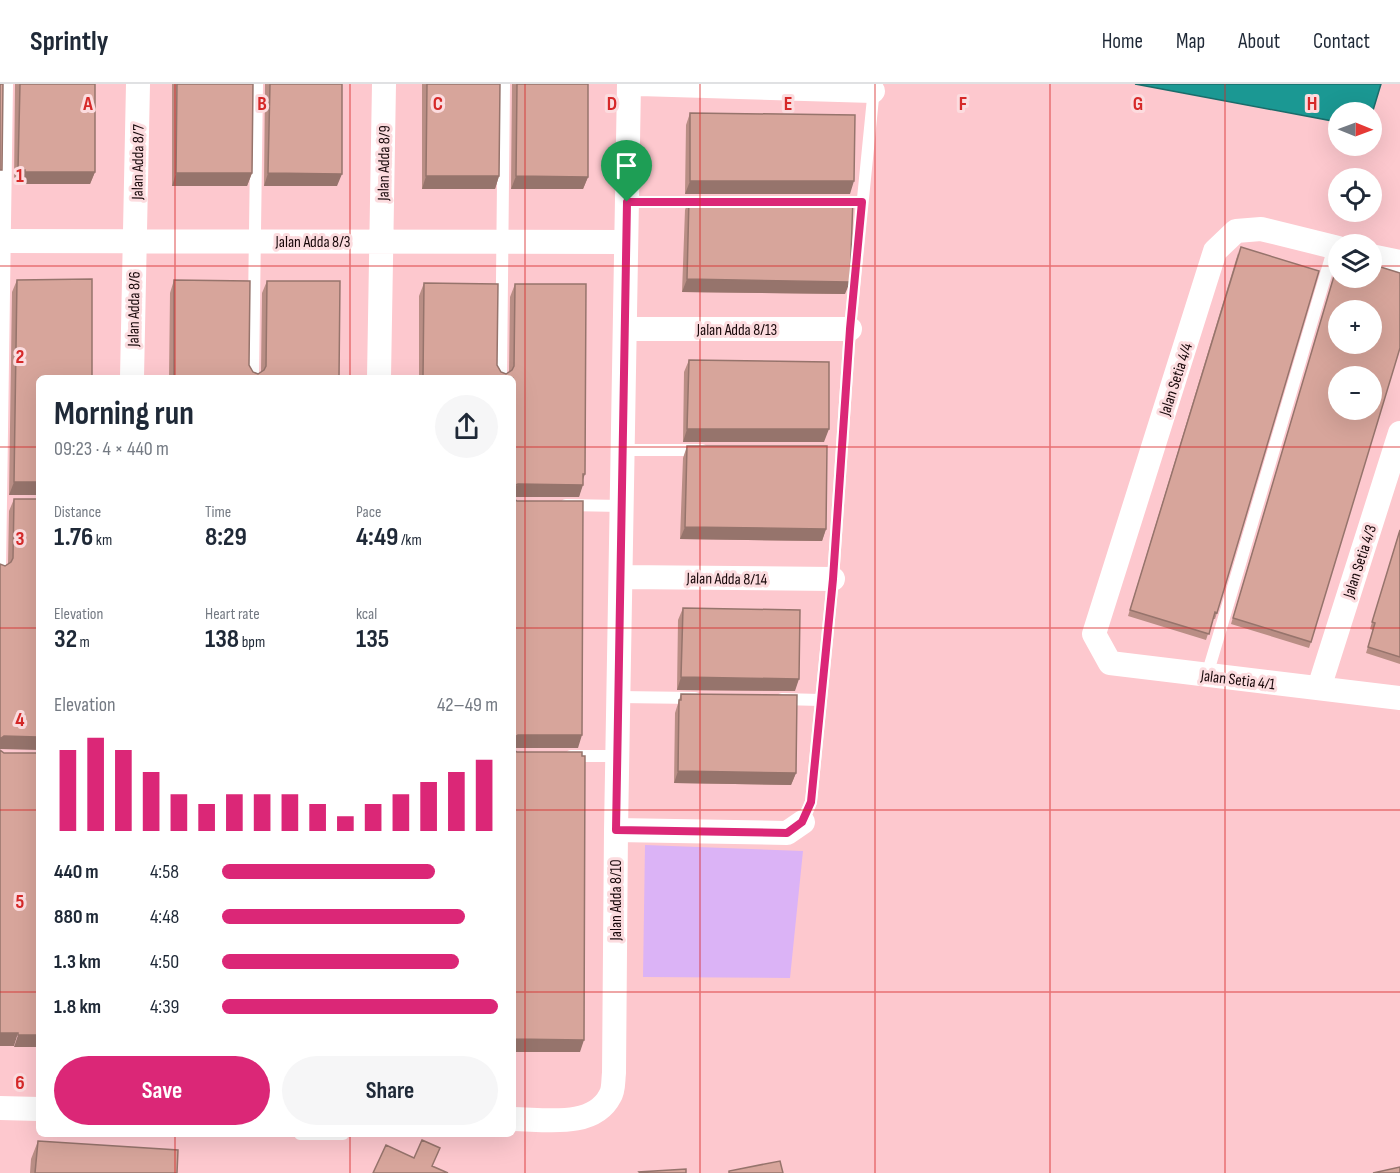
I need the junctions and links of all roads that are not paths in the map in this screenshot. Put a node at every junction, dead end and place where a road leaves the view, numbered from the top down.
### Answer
1 (7, 84) edge
2 (138, 84) edge
3 (257, 84) edge
4 (384, 84) edge
5 (504, 84) edge
6 (629, 84) edge
7 (639, 84) edge
8 (874, 87) edge
9 (627, 202) junction
10 (709, 202) edge
11 (135, 240) junction
12 (2, 241) edge
13 (255, 241) junction
14 (382, 242) junction
15 (502, 242) junction
16 (626, 242) junction
17 (1328, 246) edge
18 (1382, 258) edge
19 (1400, 262) edge
20 (1328, 274) edge
21 (625, 329) junction
22 (850, 329) junction
23 (132, 375) edge
24 (253, 375) edge
25 (379, 375) edge
26 (501, 375) edge
27 (1400, 433) edge
28 (623, 450) junction
29 (715, 450) edge
30 (4, 503) edge
31 (557, 505) edge
32 (622, 506) junction
33 (0, 570) edge
34 (621, 577) junction
35 (833, 579) junction
36 (1094, 634) joint
37 (1207, 675) junction
38 (1319, 688) junction
39 (619, 697) junction
40 (702, 698) edge
41 (1400, 698) edge
42 (772, 699) edge
43 (820, 700) junction
44 (560, 756) edge
45 (618, 756) junction
46 (802, 822) joint
47 (616, 830) junction
48 (0, 1108) edge
49 (36, 1109) edge
50 (516, 1119) edge

1 - 12 lane
2 - 11 street, Jalan Adda 8/7
3 - 13 lane
4 - 14 street, Jalan Adda 8/9
5 - 15 lane
6 - 9 street, Jalan Adda 8/10
7 - 8 street
8 - 22 lane
9 - 10 lane
9 - 16 street, Jalan Adda 8/10
11 - 12 street, Jalan Adda 8/3
11 - 13 street, Jalan Adda 8/3
11 - 23 street, Jalan Adda 8/6
12 - 30 lane
13 - 14 street, Jalan Adda 8/3
13 - 24 lane
14 - 15 street, Jalan Adda 8/3
14 - 25 street, Jalan Adda 8/9
15 - 16 street, Jalan Adda 8/3
15 - 26 lane
16 - 21 street, Jalan Adda 8/10
17 - 36 street, Jalan Setia 4/4
18 - 19 street
20 - 37 lane
21 - 22 street, Jalan Adda 8/13
21 - 28 street, Jalan Adda 8/10
22 - 35 lane
27 - 38 street, Jalan Setia 4/3
28 - 29 lane
28 - 32 street, Jalan Adda 8/10
30 - 33 lane
31 - 32 lane
32 - 34 street, Jalan Adda 8/10
34 - 35 street, Jalan Adda 8/14
34 - 39 street, Jalan Adda 8/10
35 - 43 lane
36 - 37 street, Jalan Setia 4/1
37 - 38 street, Jalan Setia 4/1
38 - 41 street, Jalan Setia 4/1
39 - 40 lane
39 - 45 street, Jalan Adda 8/10
42 - 43 lane
43 - 46 lane
44 - 45 lane
45 - 47 street, Jalan Adda 8/10
46 - 47 street
47 - 50 street, Jalan Adda 8/10
48 - 49 street

